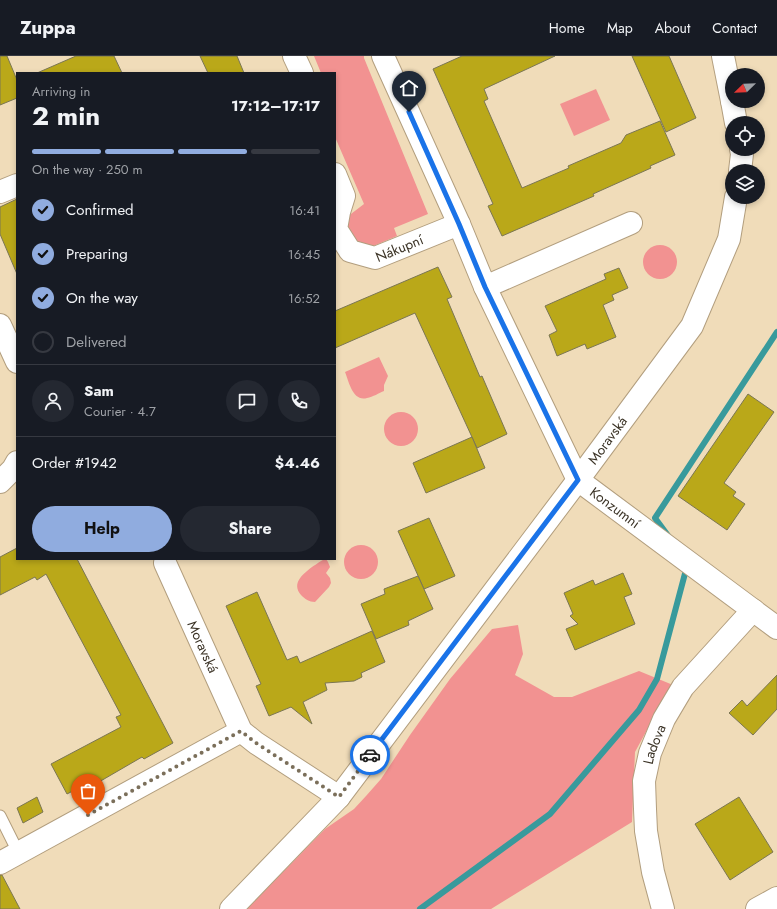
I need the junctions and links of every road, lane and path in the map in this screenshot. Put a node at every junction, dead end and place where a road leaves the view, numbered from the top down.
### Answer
1 (294, 56) edge
2 (384, 56) edge
3 (723, 56) edge
4 (725, 68) edge
5 (302, 72) edge
6 (336, 176) edge
7 (16, 185) edge
8 (0, 192) edge
9 (735, 204) edge
10 (631, 223) dead end
11 (459, 224) junction
12 (336, 229) edge
13 (336, 229) edge
14 (485, 287) junction
15 (0, 325) edge
16 (16, 360) edge
17 (16, 464) edge
18 (578, 480) junction
19 (0, 482) edge
20 (165, 563) dead end
21 (753, 610) junction
22 (777, 628) edge
23 (241, 731) junction
24 (339, 797) junction
25 (0, 816) edge
26 (9, 857) edge
27 (777, 898) edge
28 (231, 909) edge
29 (663, 909) edge
30 (757, 909) edge

1 - 5 street
2 - 11 street, Konzumní
3 - 4 street
6 - 12 street, Nákupní
7 - 8 street
9 - 18 street, Moravská
10 - 14 street
11 - 13 street, Nákupní
11 - 14 street, Konzumní
14 - 18 street, Konzumní
15 - 16 street
17 - 19 street
18 - 21 street, Konzumní
18 - 24 street, Moravská
20 - 23 street, Moravská
21 - 22 street, Konzumní
21 - 29 street, Ladova
23 - 24 street, Moravská
23 - 26 street
24 - 28 street, Moravská
25 - 26 lane
27 - 30 street

